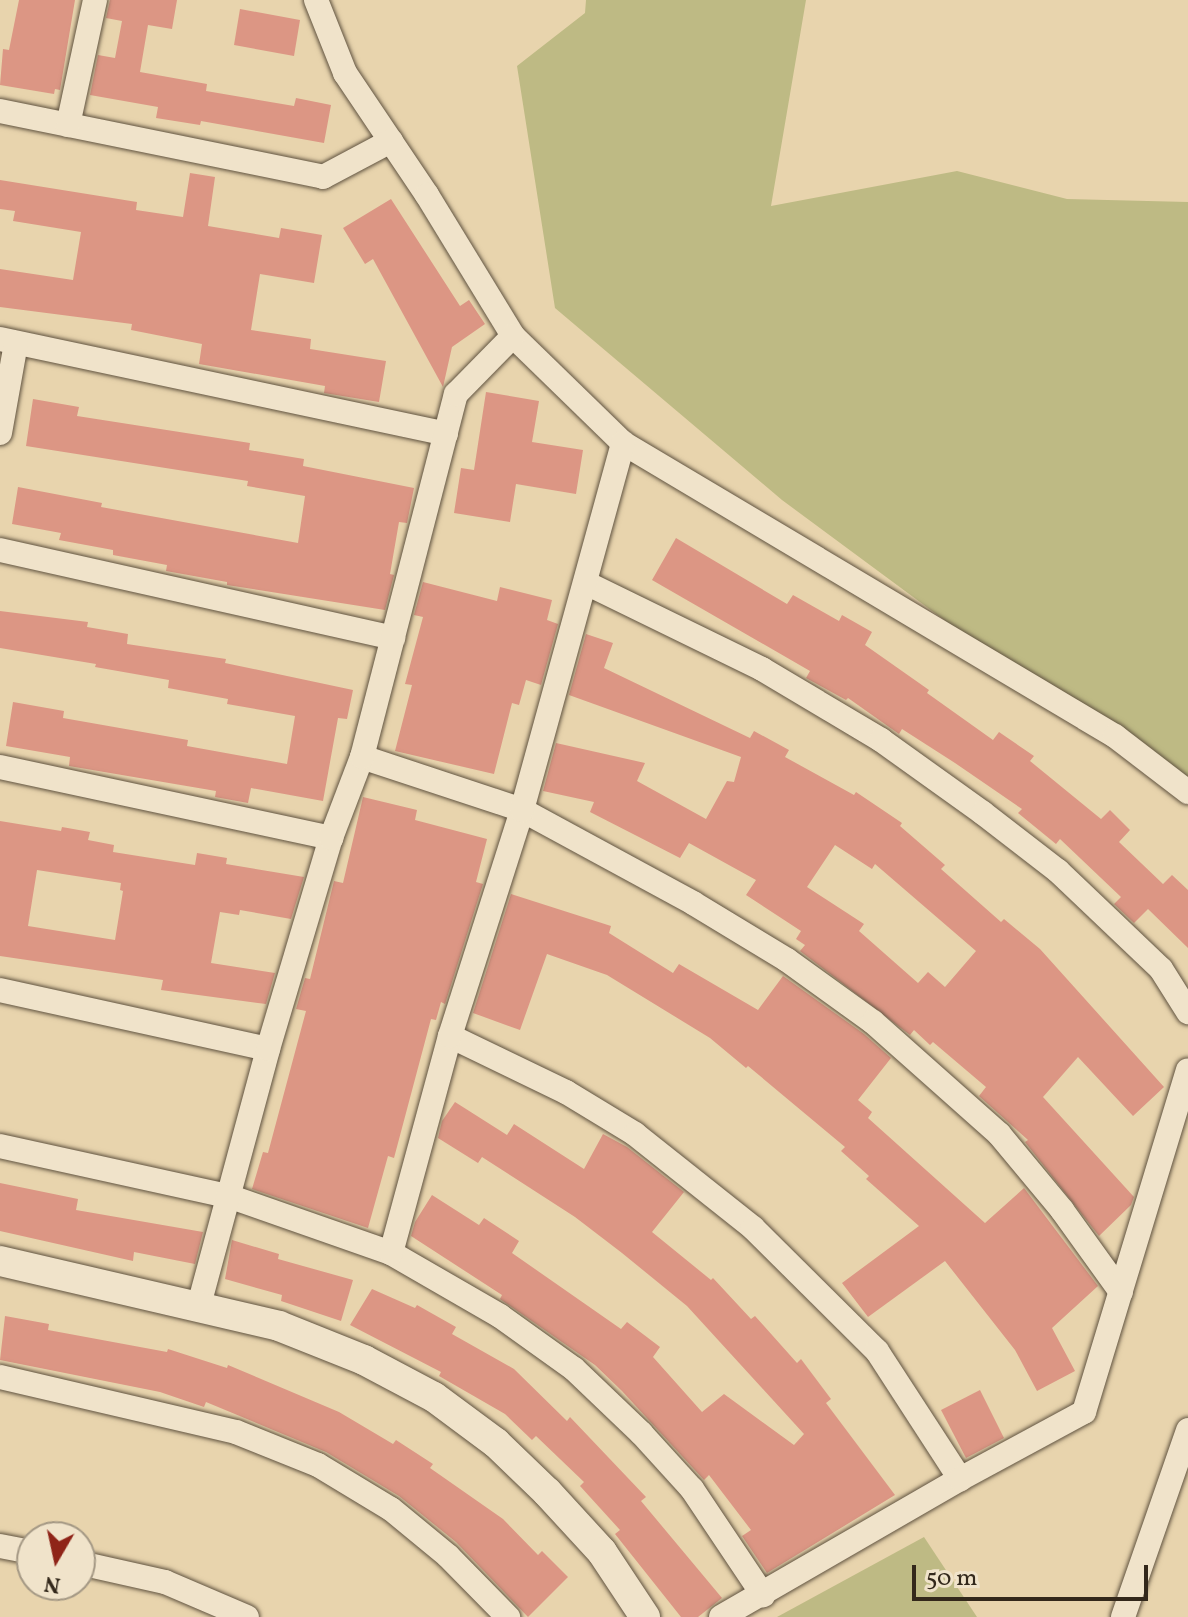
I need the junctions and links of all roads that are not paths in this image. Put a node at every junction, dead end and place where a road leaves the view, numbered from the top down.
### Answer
1 (95, 0) edge
2 (316, 0) edge
3 (0, 111) edge
4 (68, 125) junction
5 (391, 141) junction
6 (513, 336) junction
7 (8, 341) edge
8 (0, 433) edge
9 (446, 434) junction
10 (623, 443) junction
11 (0, 550) edge
12 (586, 583) junction
13 (393, 638) junction
14 (362, 757) junction
15 (0, 767) edge
16 (1188, 792) edge
17 (522, 810) junction
18 (331, 838) junction
19 (0, 990) edge
20 (1188, 1012) edge
21 (450, 1036) junction
22 (268, 1049) junction
23 (1188, 1070) edge
24 (0, 1146) edge
25 (231, 1197) junction
26 (391, 1253) junction
27 (0, 1261) edge
28 (1121, 1292) junction
29 (199, 1305) junction
30 (0, 1377) edge
31 (1188, 1430) edge
32 (960, 1479) junction
33 (96, 1567) edge
34 (763, 1595) junction
35 (247, 1617) edge
36 (508, 1617) edge
37 (645, 1617) edge
38 (721, 1617) edge
39 (1123, 1617) edge

1 - 4 street
2 - 5 street
3 - 4 street
4 - 5 street
5 - 6 street
6 - 9 street
6 - 10 street
7 - 8 street
7 - 9 street
9 - 13 street
10 - 12 street
10 - 16 street
11 - 13 street
12 - 17 street
12 - 20 street
13 - 14 street
14 - 17 street
14 - 18 street
15 - 18 street
17 - 21 street
17 - 28 street
18 - 22 street
19 - 22 street
21 - 26 street
21 - 32 street
22 - 25 street
23 - 28 street
24 - 25 street
25 - 26 street
25 - 29 street
26 - 34 street
27 - 29 street
28 - 32 street
29 - 37 street
30 - 36 street
31 - 39 street
32 - 34 street
33 - 35 street
34 - 38 street

